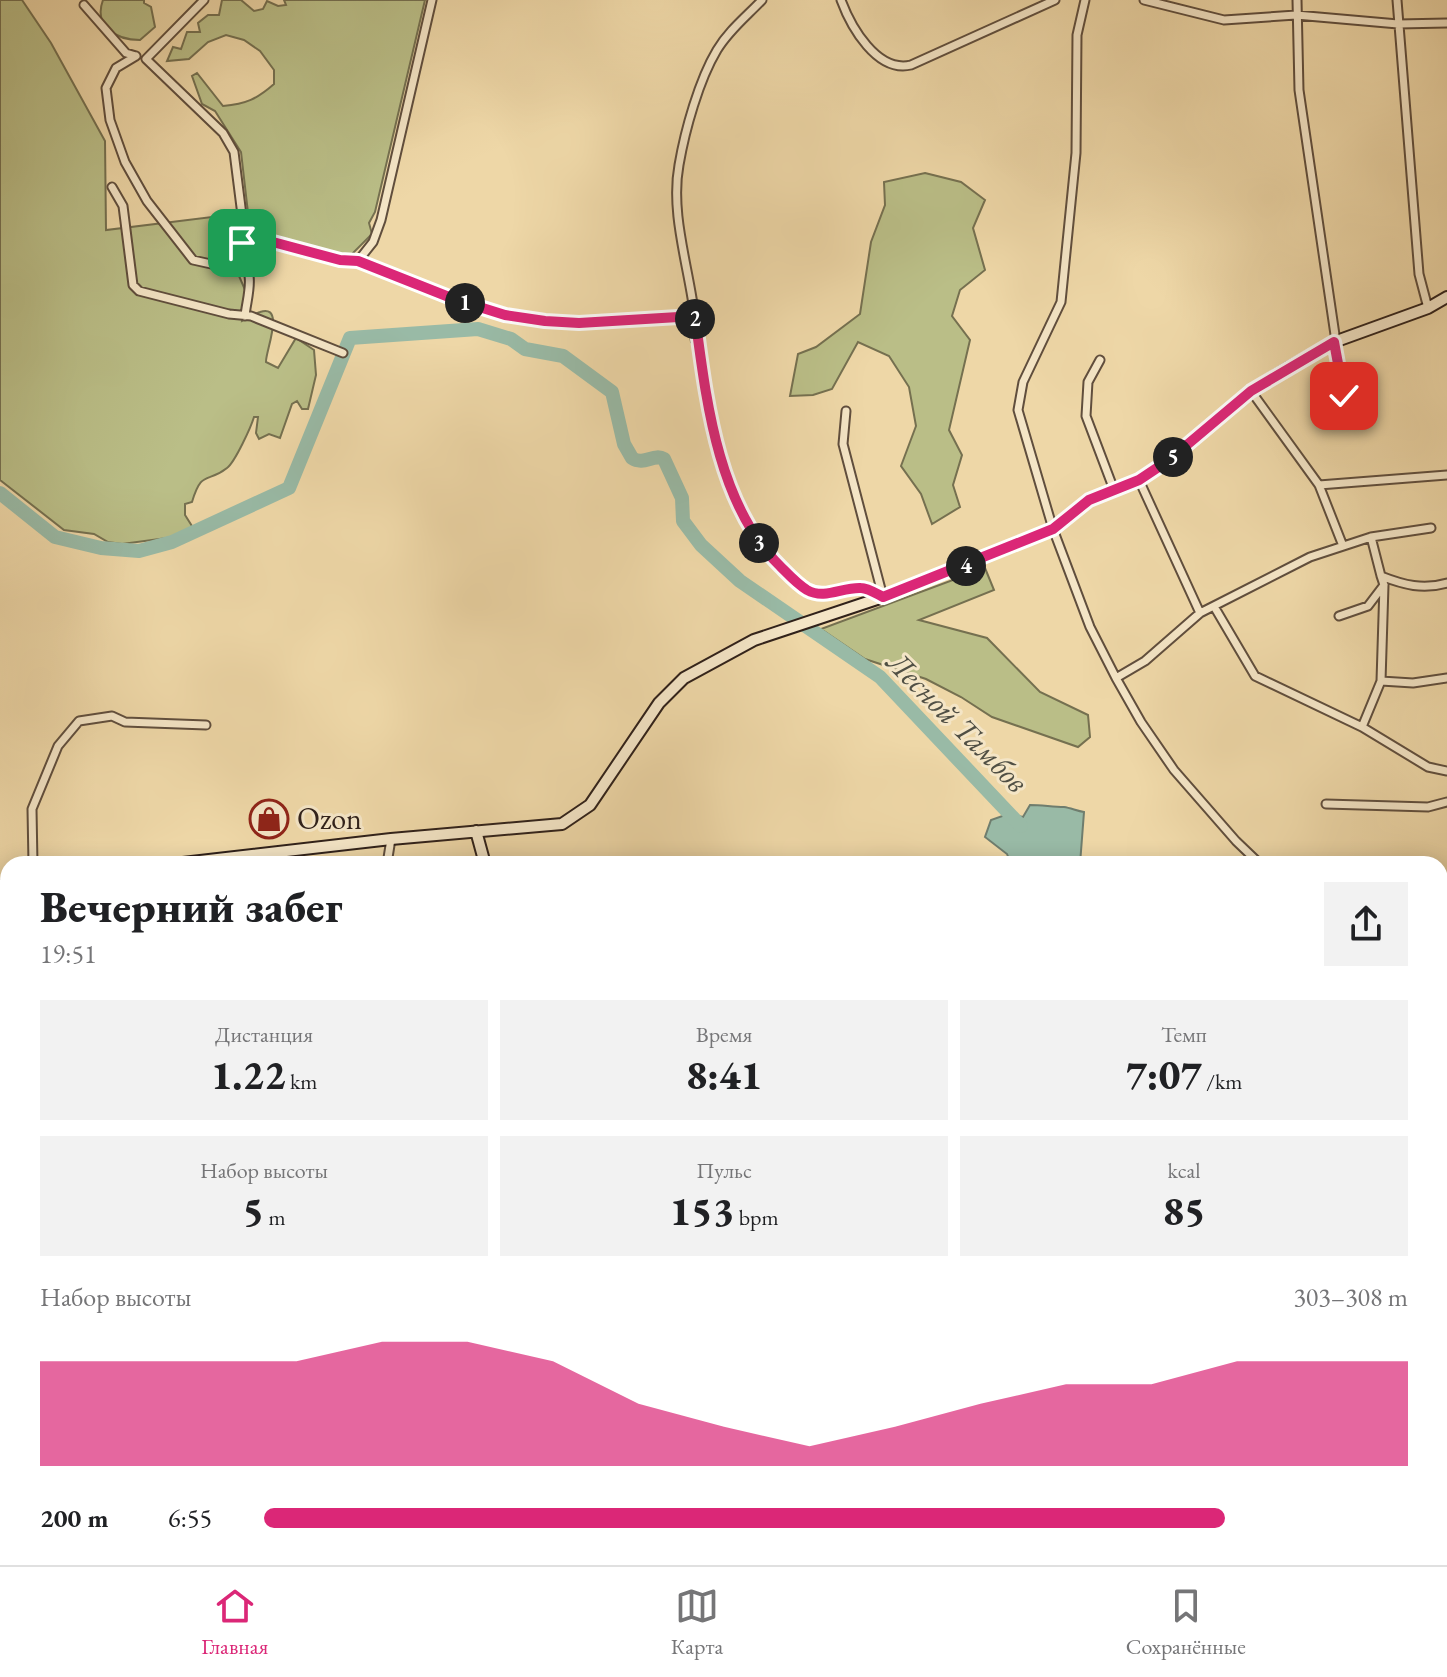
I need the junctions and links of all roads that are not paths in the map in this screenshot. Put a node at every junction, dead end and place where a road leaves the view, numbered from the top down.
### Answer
1 (204, 0) edge
2 (432, 0) edge
3 (762, 0) edge
4 (841, 0) edge
5 (1055, 0) edge
6 (1085, 0) edge
7 (1144, 0) edge
8 (1297, 0) edge
9 (1397, 0) edge
10 (84, 5) dead end
11 (1296, 15) junction
12 (1447, 23) edge
13 (1398, 24) junction
14 (136, 56) junction
15 (146, 59) junction
16 (112, 187) dead end
17 (250, 237) junction
18 (238, 251) junction
19 (358, 261) junction
20 (1447, 297) edge
21 (1428, 308) junction
22 (245, 316) junction
23 (695, 316) junction
24 (1334, 342) junction
25 (343, 353) dead end
26 (1100, 360) dead end
27 (1251, 391) junction
28 (1344, 396) dead end
29 (846, 411) dead end
30 (1447, 475) edge
31 (1139, 480) junction
32 (1319, 485) junction
33 (1114, 490) junction
34 (1431, 528) dead end
35 (1053, 529) junction
36 (1371, 537) junction
37 (1343, 546) junction
38 (1381, 576) junction
39 (1447, 583) edge
40 (1384, 585) junction
41 (883, 597) junction
42 (1215, 608) junction
43 (1200, 613) junction
44 (1339, 616) dead end
45 (1116, 678) junction
46 (1447, 678) edge
47 (1381, 681) junction
48 (206, 725) dead end
49 (1362, 727) junction
50 (1447, 771) edge
51 (1447, 802) edge
52 (1326, 804) dead end
53 (476, 831) junction
54 (391, 839) junction
55 (33, 856) edge
56 (243, 856) edge
57 (388, 856) edge
58 (483, 856) edge
59 (1252, 856) edge

1 - 15 street
2 - 19 street
3 - 23 street
4 - 5 street
6 - 35 street
7 - 11 street
8 - 11 street
9 - 13 street
10 - 14 street
11 - 13 street
11 - 24 street
12 - 13 street
13 - 21 street
14 - 15 street
14 - 18 street
15 - 17 street
16 - 22 street
17 - 18 street
17 - 19 street
18 - 22 street
19 - 23 street
20 - 21 street
21 - 24 street
22 - 25 street
23 - 41 street
24 - 27 street
24 - 28 street
26 - 33 street
27 - 31 street
27 - 32 street
29 - 41 street
30 - 32 street
31 - 33 street
31 - 43 street
32 - 37 street
33 - 35 street
34 - 36 street
35 - 41 street
35 - 45 street
36 - 37 street
36 - 38 street
37 - 42 street
38 - 39 street
38 - 40 street
40 - 44 street
40 - 47 street
41 - 53 street
42 - 43 street
42 - 49 street
43 - 45 street
45 - 59 street
46 - 47 street
47 - 49 street
48 - 55 street
49 - 50 street
51 - 52 street
53 - 54 street
53 - 58 street
54 - 56 street
54 - 57 street

